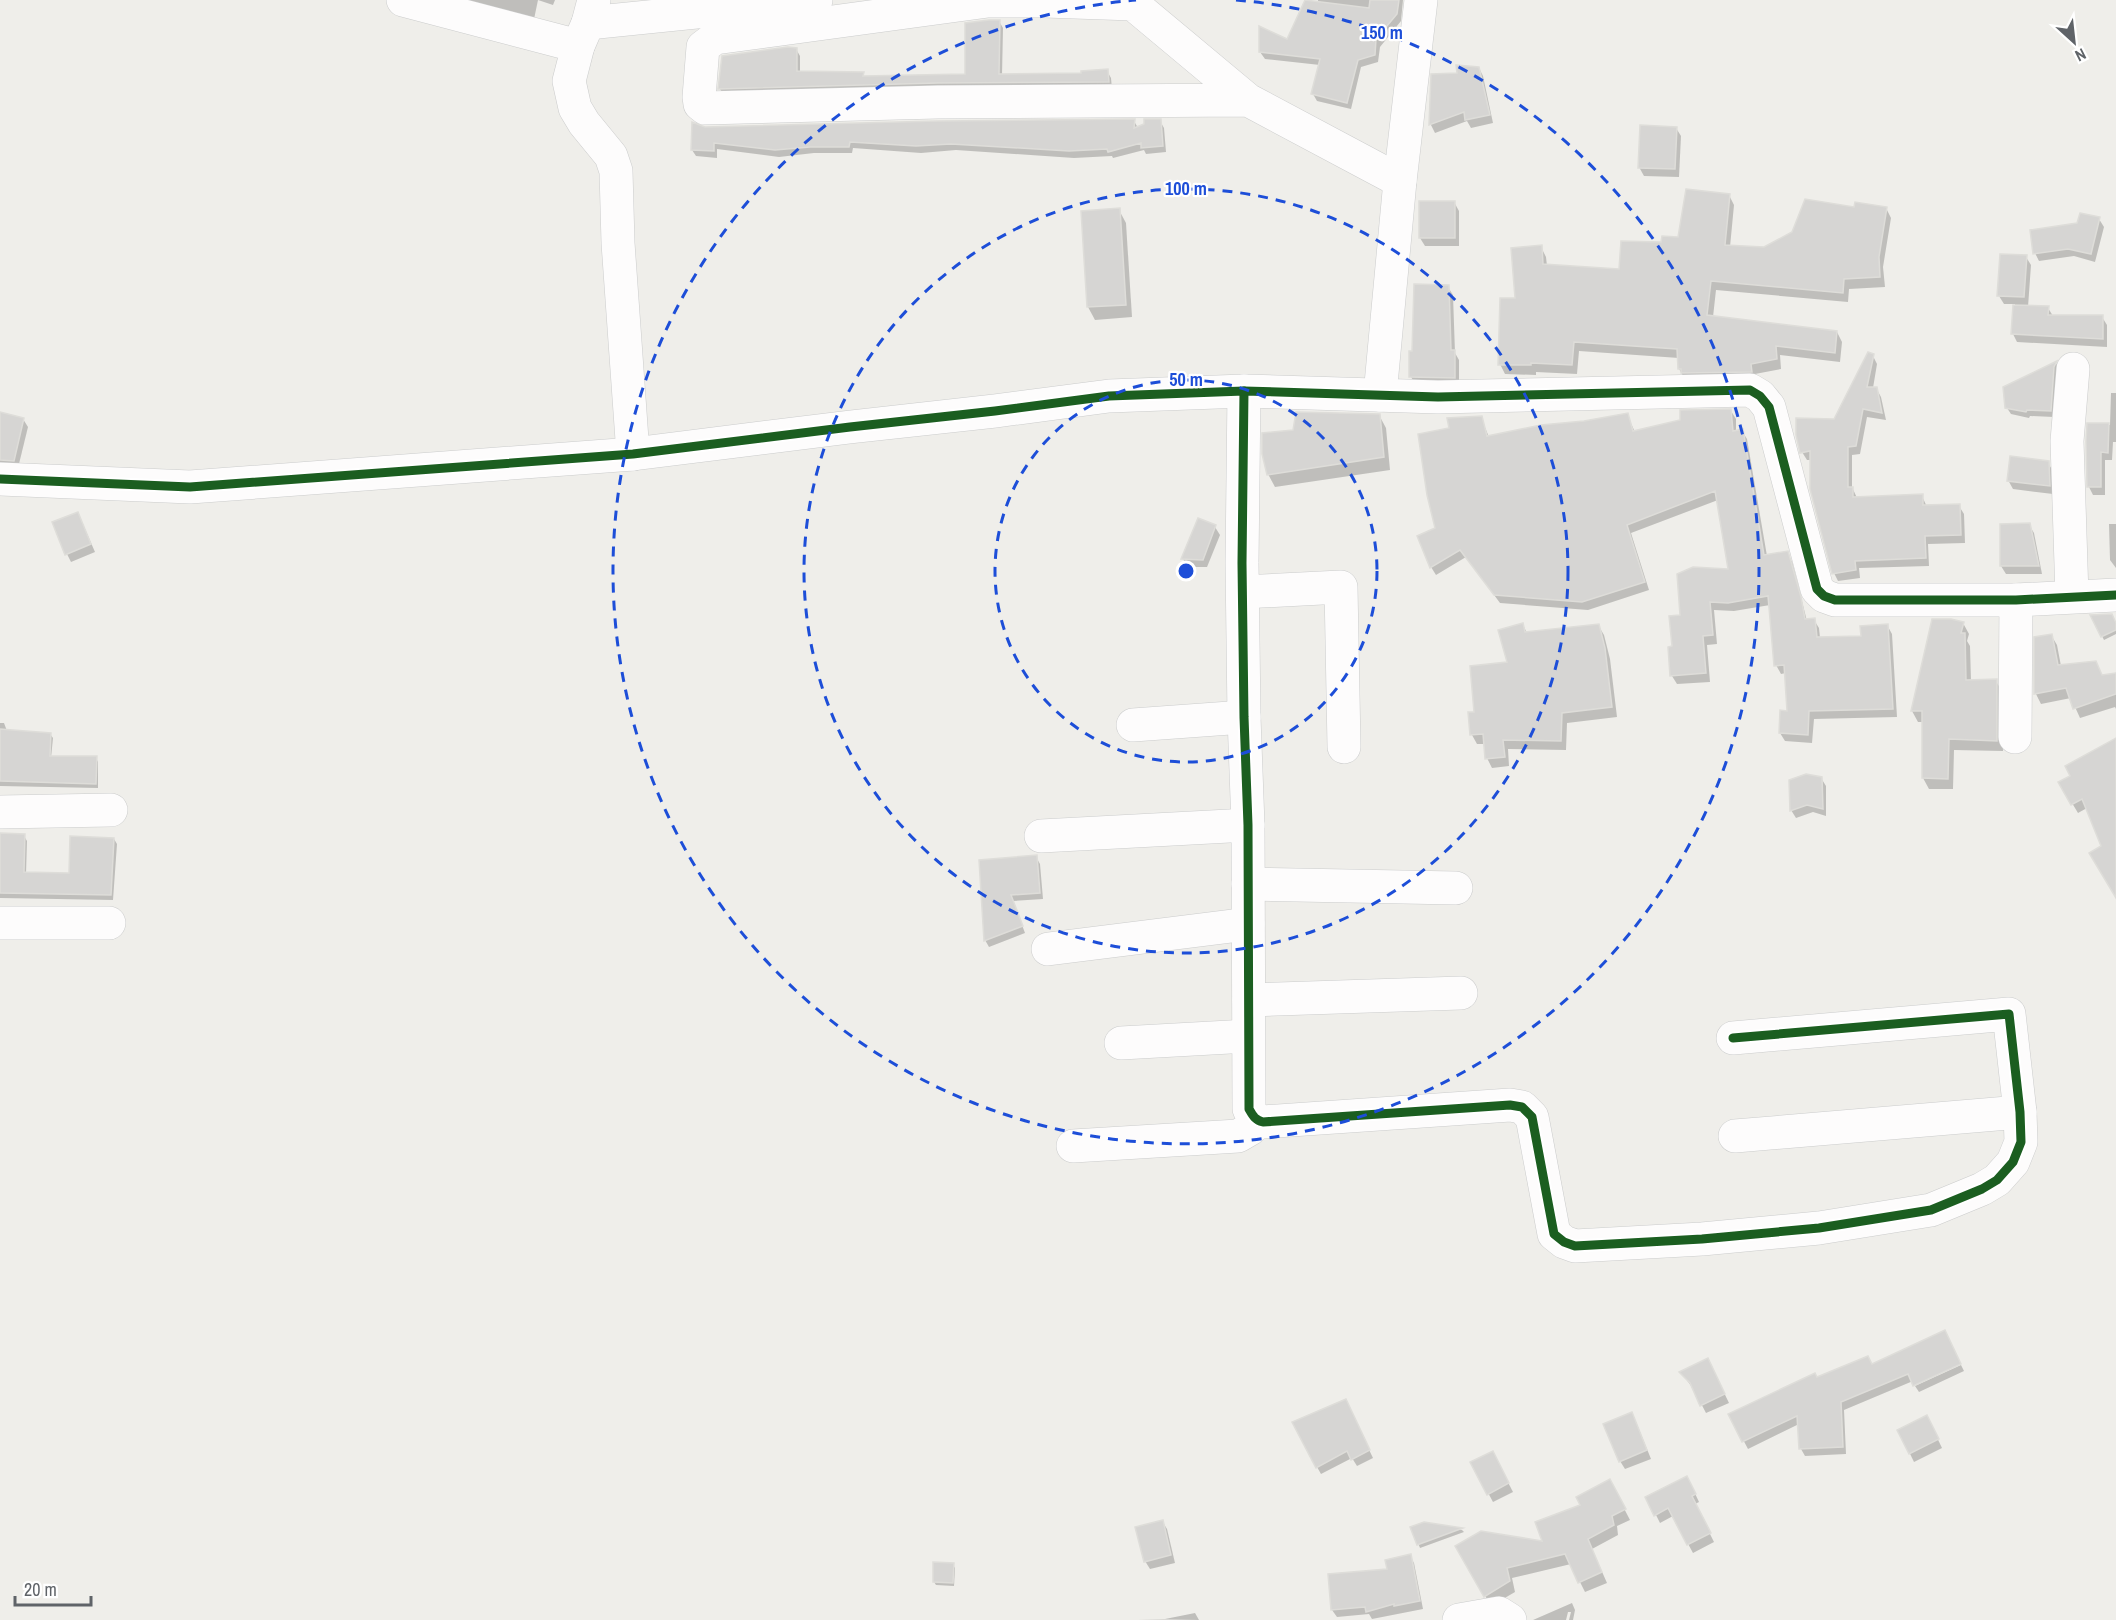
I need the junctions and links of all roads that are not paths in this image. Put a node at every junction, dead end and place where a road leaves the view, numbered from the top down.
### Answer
1 (403, 0) edge
2 (816, 0) edge
3 (1045, 0) edge
4 (1421, 0) edge
5 (1134, 2) edge
6 (587, 23) edge
7 (1248, 100) junction
8 (1400, 181) junction
9 (2073, 369) dead end
10 (1244, 391) junction
11 (1380, 396) junction
12 (633, 454) junction
13 (0, 478) edge
14 (1243, 592) junction
15 (2116, 595) edge
16 (2072, 596) junction
17 (2016, 600) junction
18 (1244, 717) junction
19 (1133, 725) dead end
20 (2015, 737) dead end
21 (1344, 747) dead end
22 (111, 810) dead end
23 (0, 812) edge
24 (1248, 825) junction
25 (1041, 836) dead end
26 (1248, 884) junction
27 (1456, 888) dead end
28 (0, 922) edge
29 (109, 923) dead end
30 (1248, 924) junction
31 (1048, 949) dead end
32 (1461, 993) dead end
33 (1249, 1000) junction
34 (1248, 1036) junction
35 (1733, 1038) dead end
36 (1121, 1043) dead end
37 (2020, 1112) junction
38 (1257, 1121) junction
39 (1735, 1136) dead end
40 (1073, 1146) dead end
41 (1459, 1620) edge
42 (1510, 1620) edge

1 - 6 street
2 - 6 street
3 - 5 street
3 - 7 street
4 - 8 street
5 - 7 street
6 - 12 street
7 - 8 street
8 - 11 street
9 - 16 street
10 - 11 street
10 - 12 street
10 - 14 street
11 - 17 street
12 - 13 street
14 - 18 street
14 - 21 street
15 - 16 street
16 - 17 street
17 - 20 street
18 - 19 street
18 - 24 street
22 - 23 street
24 - 25 street
24 - 26 street
26 - 27 street
26 - 30 street
28 - 29 street
30 - 31 street
30 - 33 street
32 - 33 street
33 - 34 street
34 - 36 street
34 - 38 street
35 - 37 street
37 - 38 street
37 - 39 street
38 - 40 street
41 - 42 street

